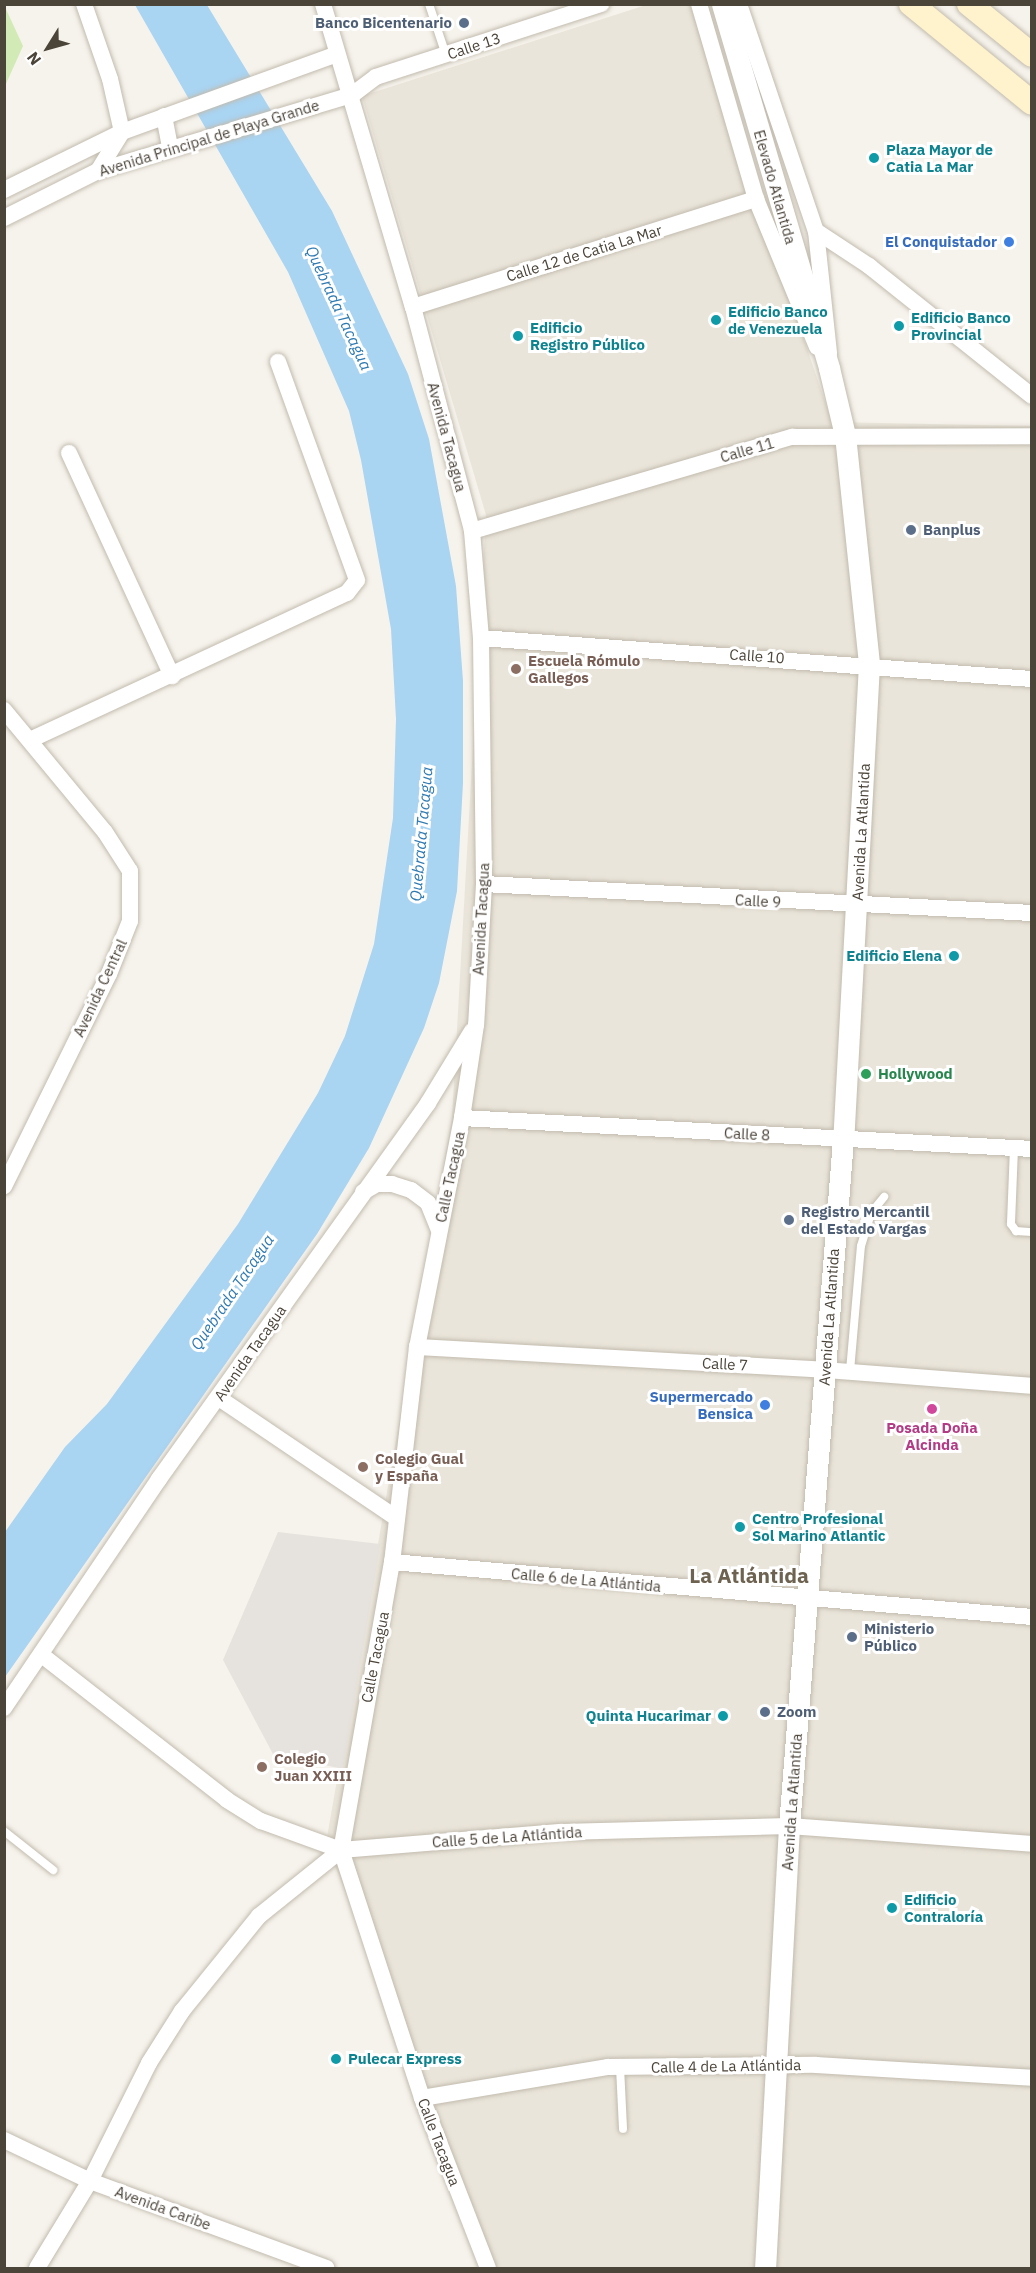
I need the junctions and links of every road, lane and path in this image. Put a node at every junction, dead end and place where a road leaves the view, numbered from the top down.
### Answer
1 (84, 4) edge
2 (323, 4) edge
3 (429, 4) edge
4 (601, 4) edge
5 (699, 4) edge
6 (722, 4) edge
7 (739, 4) edge
8 (911, 4) edge
9 (969, 4) edge
10 (338, 54) junction
11 (447, 55) junction
12 (1032, 55) edge
13 (352, 94) junction
14 (1032, 103) edge
15 (171, 113) junction
16 (122, 132) junction
17 (170, 148) junction
18 (98, 171) junction
19 (4, 190) edge
20 (756, 200) junction
21 (4, 218) edge
22 (816, 231) junction
23 (413, 307) junction
24 (278, 362) dead end
25 (829, 368) junction
26 (1032, 396) edge
27 (845, 435) junction
28 (1032, 436) edge
29 (69, 453) dead end
30 (472, 531) junction
31 (482, 638) junction
32 (869, 664) junction
33 (172, 676) junction
34 (1032, 679) edge
35 (4, 710) edge
36 (32, 740) junction
37 (484, 884) junction
38 (857, 906) junction
39 (1032, 913) edge
40 (476, 1025) junction
41 (462, 1118) junction
42 (843, 1139) junction
43 (1014, 1148) junction
44 (1032, 1149) edge
45 (4, 1186) edge
46 (361, 1193) junction
47 (884, 1197) dead end
48 (439, 1230) junction
49 (1032, 1232) edge
50 (417, 1347) junction
51 (825, 1370) junction
52 (850, 1371) junction
53 (1032, 1386) edge
54 (219, 1398) junction
55 (396, 1518) junction
56 (392, 1562) junction
57 (807, 1600) junction
58 (1032, 1617) edge
59 (43, 1656) junction
60 (4, 1708) edge
61 (789, 1826) junction
62 (4, 1831) edge
63 (1032, 1844) edge
64 (341, 1850) junction
65 (53, 1870) dead end
66 (776, 2064) junction
67 (620, 2067) junction
68 (1032, 2078) edge
69 (422, 2098) junction
70 (623, 2129) dead end
71 (4, 2140) edge
72 (90, 2181) junction
73 (37, 2268) edge
74 (326, 2268) edge
75 (488, 2268) edge
76 (765, 2268) edge

1 - 16 street
2 - 10 street, Avenida Tacagua
3 - 11 lane
4 - 11 street, Calle 13
5 - 20 street
6 - 25 street, Elevado Atlantida
7 - 22 street
8 - 14 main road
9 - 12 main road
10 - 13 street, Avenida Tacagua
10 - 15 street, Avenida Principal de Playa Grande
11 - 13 street, Calle 13
13 - 17 street, Avenida Principal de Playa Grande
13 - 23 street, Avenida Tacagua
15 - 16 street, Avenida Principal de Playa Grande
15 - 17 street
16 - 18 street
16 - 19 street, Avenida Principal de Playa Grande
17 - 18 street, Avenida Principal de Playa Grande
18 - 21 street, Avenida Principal de Playa Grande
20 - 23 street, Calle 12 de Catia La Mar
20 - 25 street
22 - 25 street
22 - 26 street
23 - 30 street, Avenida Tacagua
24 - 33 street
25 - 27 street, Avenida La Atlantida
27 - 28 street, Calle 11
27 - 30 street, Calle 11
27 - 32 street, Avenida La Atlantida
29 - 33 street
30 - 31 street, Avenida Tacagua
31 - 32 street, Calle 10
31 - 37 street, Avenida Tacagua
32 - 34 street, Calle 10
32 - 38 street, Avenida La Atlantida
33 - 36 street
35 - 36 street, Avenida Central
36 - 45 street, Avenida Central
37 - 38 street, Calle 9
37 - 40 street, Avenida Tacagua
38 - 39 street, Calle 9
38 - 42 street, Avenida La Atlantida
40 - 41 street, Calle Tacagua
40 - 46 street, Avenida Tacagua
41 - 42 street, Calle 8
41 - 48 street, Calle Tacagua
42 - 43 street, Calle 8
42 - 51 street, Avenida La Atlantida
43 - 44 street, Calle 8
43 - 49 lane
46 - 48 street
46 - 54 street, Avenida Tacagua
47 - 52 lane
48 - 50 street, Calle Tacagua
50 - 51 street, Calle 7
50 - 55 street, Calle Tacagua
51 - 52 street, Calle 7
51 - 57 street, Avenida La Atlantida
52 - 53 street, Calle 7
54 - 55 street
54 - 59 street, Avenida Tacagua
55 - 56 street, Calle Tacagua
56 - 57 street, Calle 6 de La Atlántida
56 - 64 street, Calle Tacagua
57 - 58 street, Calle 6 de La Atlántida
57 - 61 street, Avenida La Atlantida
59 - 60 street, Avenida Tacagua
59 - 64 street, Calle 5 de La Atlántida
61 - 63 street, Calle 5 de La Atlántida
61 - 64 street, Calle 5 de La Atlántida
61 - 66 street, Avenida La Atlantida
62 - 65 lane
64 - 69 street, Calle Tacagua
64 - 72 street
66 - 67 street, Calle 4 de La Atlántida
66 - 68 street, Calle 4 de La Atlántida
66 - 76 street, Avenida La Atlantida
67 - 69 street, Calle 4 de La Atlántida
67 - 70 lane
69 - 75 street, Calle Tacagua
71 - 72 street, Avenida Caribe
72 - 73 street
72 - 74 street, Avenida Caribe

